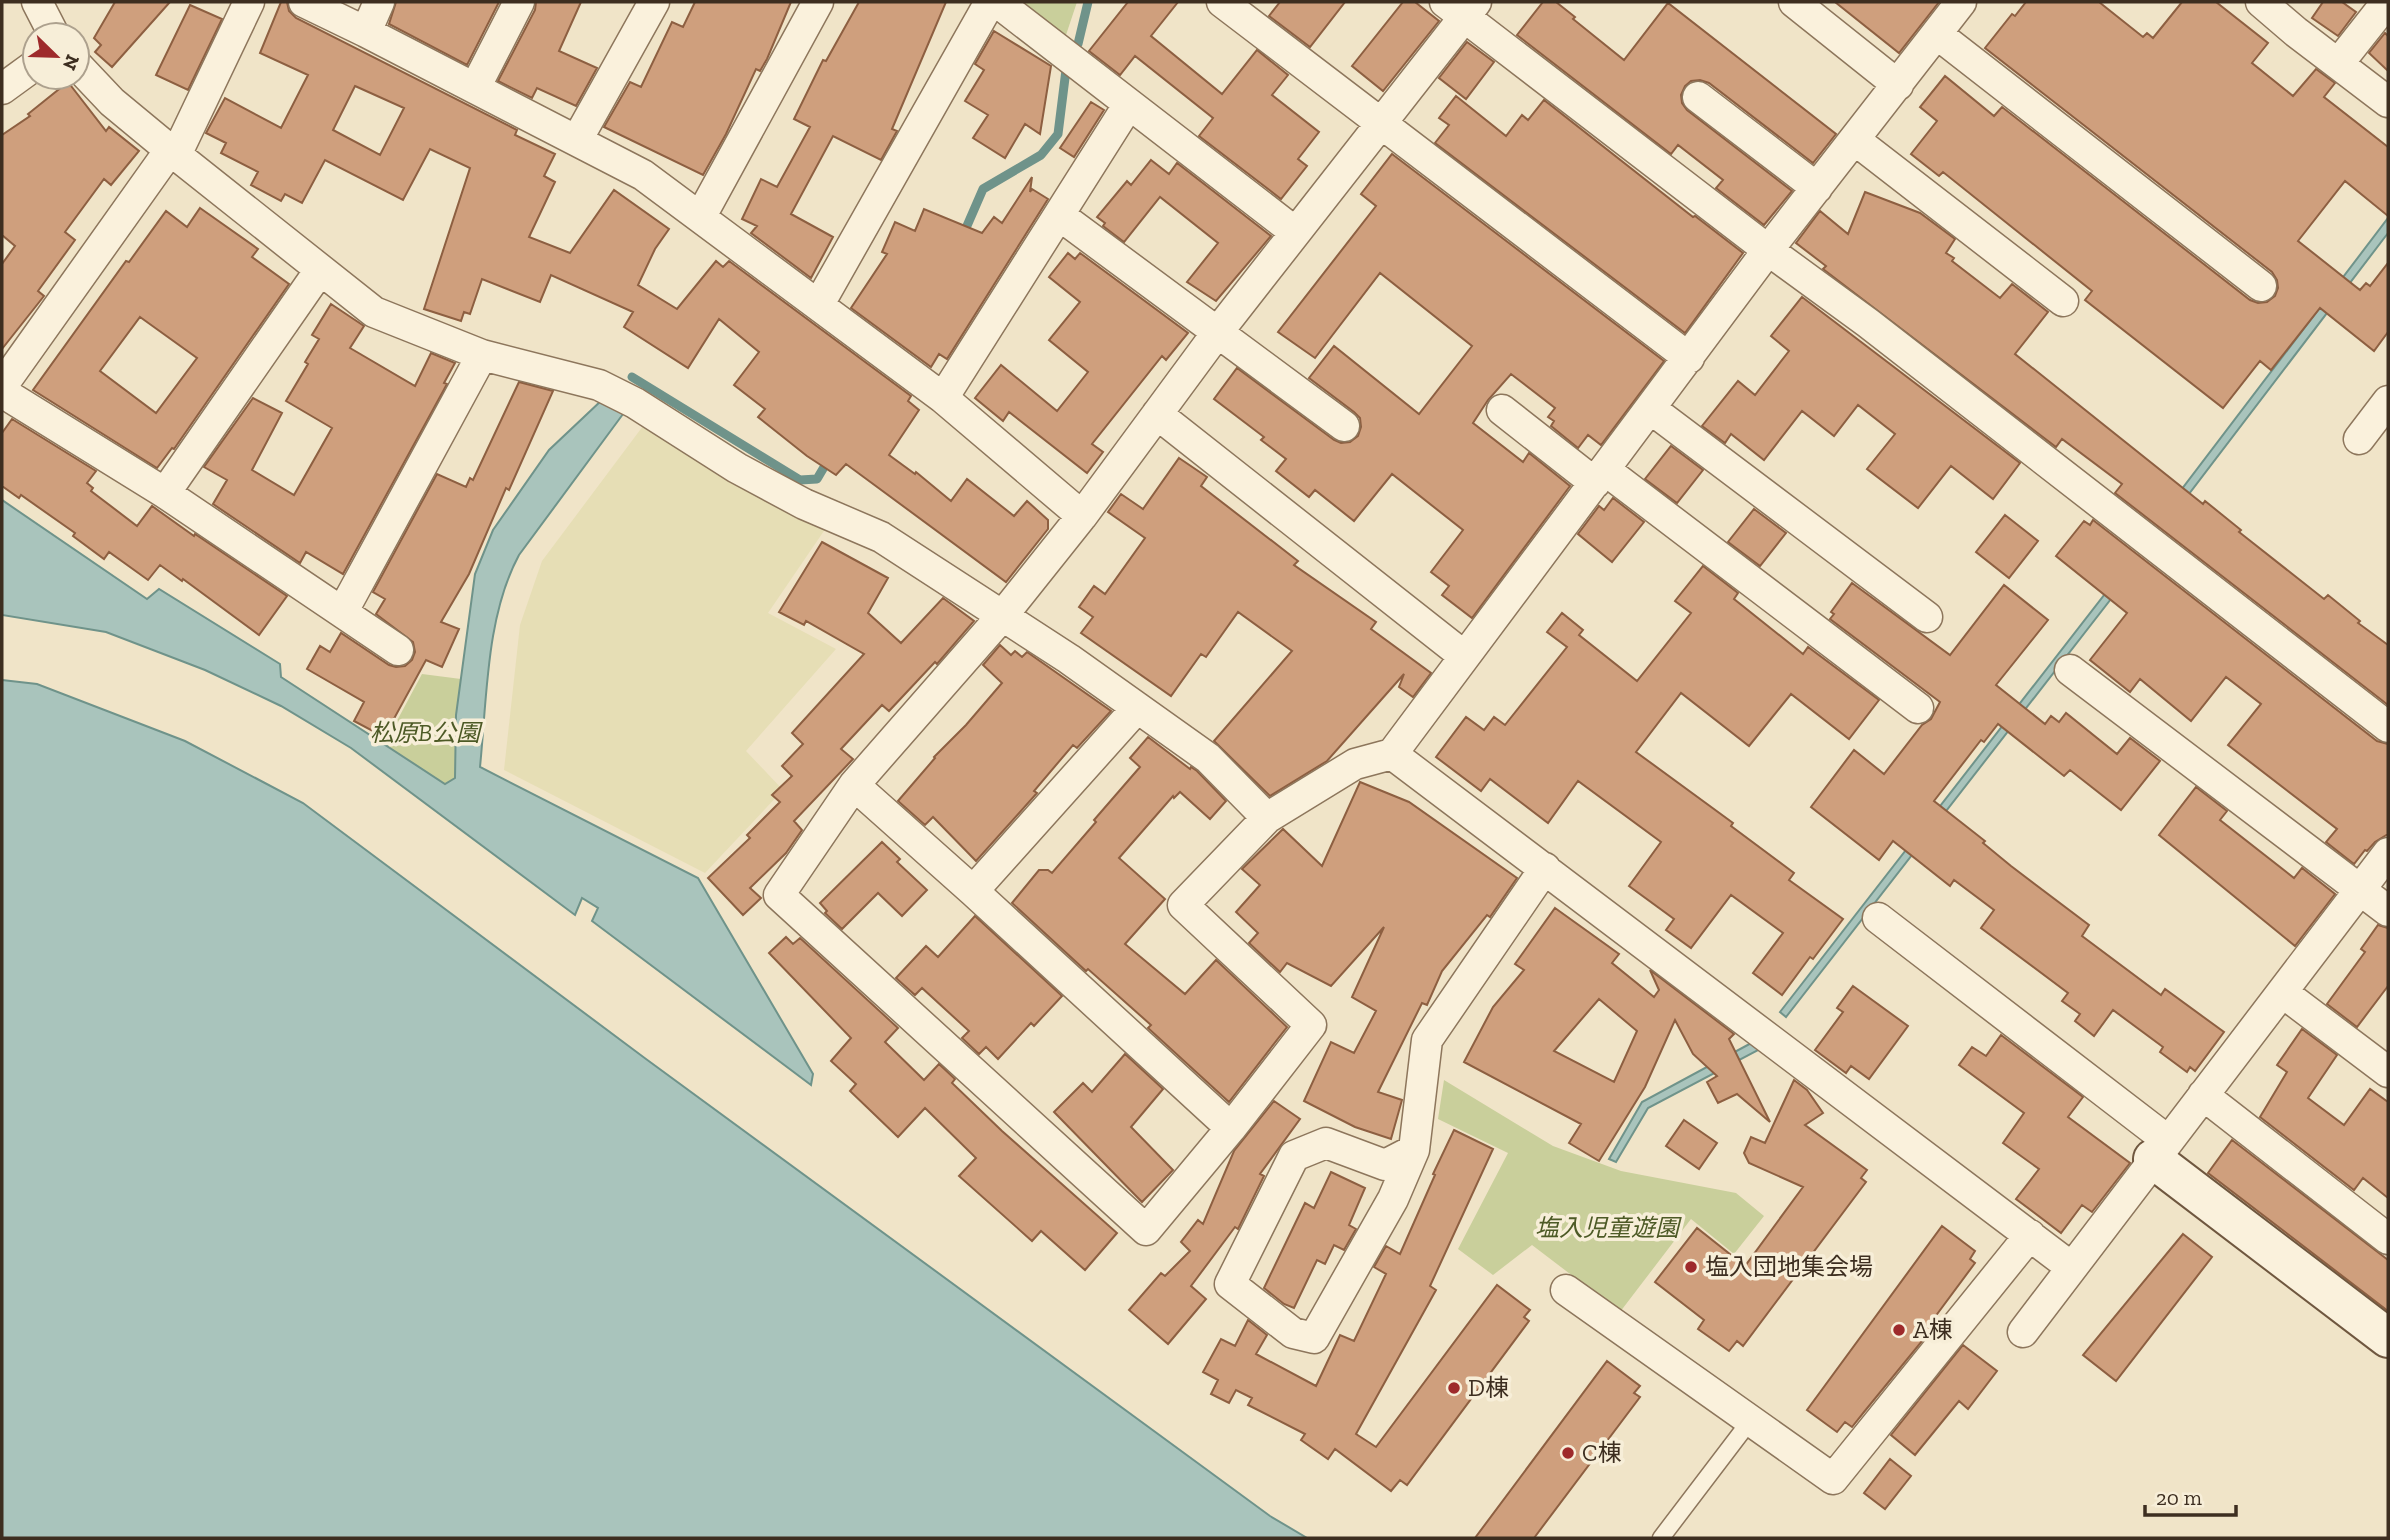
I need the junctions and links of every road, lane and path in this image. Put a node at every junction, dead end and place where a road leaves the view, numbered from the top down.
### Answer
1 (38, 2) edge
2 (249, 2) edge
3 (304, 2) edge
4 (379, 2) edge
5 (519, 2) edge
6 (654, 2) edge
7 (818, 2) edge
8 (990, 2) edge
9 (997, 2) edge
10 (1222, 2) edge
11 (1794, 2) edge
12 (1961, 2) edge
13 (2261, 2) edge
14 (2387, 2) edge
15 (1462, 7) edge
16 (47, 21) edge
17 (366, 32) junction
18 (1937, 34) junction
19 (2338, 64) junction
20 (21, 75) edge
21 (91, 80) edge
22 (1898, 85) junction
23 (475, 88) junction
24 (2, 89) edge
25 (1698, 97) dead end
26 (2388, 102) edge
27 (1129, 104) junction
28 (1380, 123) junction
29 (577, 140) junction
30 (1855, 140) junction
31 (173, 153) junction
32 (1817, 188) junction
33 (1059, 215) junction
34 (701, 216) junction
35 (1295, 232) junction
36 (1768, 250) junction
37 (320, 270) junction
38 (2261, 286) dead end
39 (2063, 301) dead end
40 (819, 304) junction
41 (1217, 333) junction
42 (482, 355) junction
43 (1689, 358) junction
44 (2, 386) edge
45 (2, 392) edge
46 (943, 398) junction
47 (2388, 401) edge
48 (1651, 409) junction
49 (1502, 410) dead end
50 (1157, 414) junction
51 (1344, 426) dead end
52 (2359, 439) dead end
53 (1600, 476) junction
54 (165, 493) junction
55 (1082, 516) junction
56 (343, 611) junction
57 (1003, 615) junction
58 (1927, 617) dead end
59 (398, 650) dead end
60 (1464, 656) junction
61 (2070, 670) dead end
62 (1137, 708) junction
63 (1918, 708) dead end
64 (2388, 727) edge
65 (1392, 754) junction
66 (854, 785) junction
67 (1267, 818) junction
68 (2388, 853) edge
69 (1545, 867) junction
70 (973, 891) junction
71 (2361, 891) junction
72 (2388, 911) edge
73 (1878, 918) dead end
74 (2282, 992) junction
75 (2388, 1072) edge
76 (2203, 1095) junction
77 (1231, 1128) junction
78 (1414, 1150) junction
79 (2161, 1150) junction
80 (2030, 1235) junction
81 (2388, 1239) edge
82 (2071, 1267) junction
83 (1566, 1290) dead end
84 (2023, 1332) dead end
85 (2388, 1338) edge
86 (1750, 1421) junction
87 (1661, 1538) edge

1 - 16 street
2 - 31 street
3 - 17 street
4 - 17 street
5 - 23 street
6 - 29 street
7 - 34 street
8 - 40 street
9 - 27 street
10 - 28 street
11 - 22 street
12 - 18 street
13 - 19 street
14 - 19 street
15 - 28 street
15 - 36 street
17 - 23 street
18 - 22 street
18 - 38 street
19 - 26 street
20 - 24 street
21 - 31 street
22 - 30 street
23 - 29 street
25 - 32 street
27 - 33 street
27 - 35 street
28 - 35 street
28 - 43 street
29 - 34 street
30 - 32 street
30 - 39 street
31 - 37 street
31 - 44 street
32 - 36 street
33 - 41 street
33 - 46 street
34 - 40 street
35 - 41 street
36 - 43 street
36 - 64 street
37 - 42 street
37 - 54 street
40 - 46 street
41 - 50 street
41 - 51 street
42 - 56 street
42 - 57 street
43 - 48 street
45 - 54 street
46 - 55 street
47 - 52 street
48 - 53 street
48 - 58 street
49 - 53 street
50 - 55 street
50 - 60 street
53 - 60 street
53 - 63 street
54 - 56 street
55 - 57 street
56 - 59 street
57 - 62 street
57 - 66 street
60 - 65 street
61 - 71 street
62 - 67 street
62 - 70 street
65 - 67 street
65 - 69 street
66 - 70 street
66 - 77 street
67 - 77 street
68 - 71 street
69 - 78 street
69 - 80 street
70 - 77 street
71 - 72 street
71 - 74 street
73 - 79 street
74 - 75 street
74 - 76 street
76 - 79 street
76 - 81 street
78 - 78 street
79 - 82 street
79 - 85 street
80 - 82 street
80 - 86 street
82 - 84 street
83 - 86 street
86 - 87 lane

